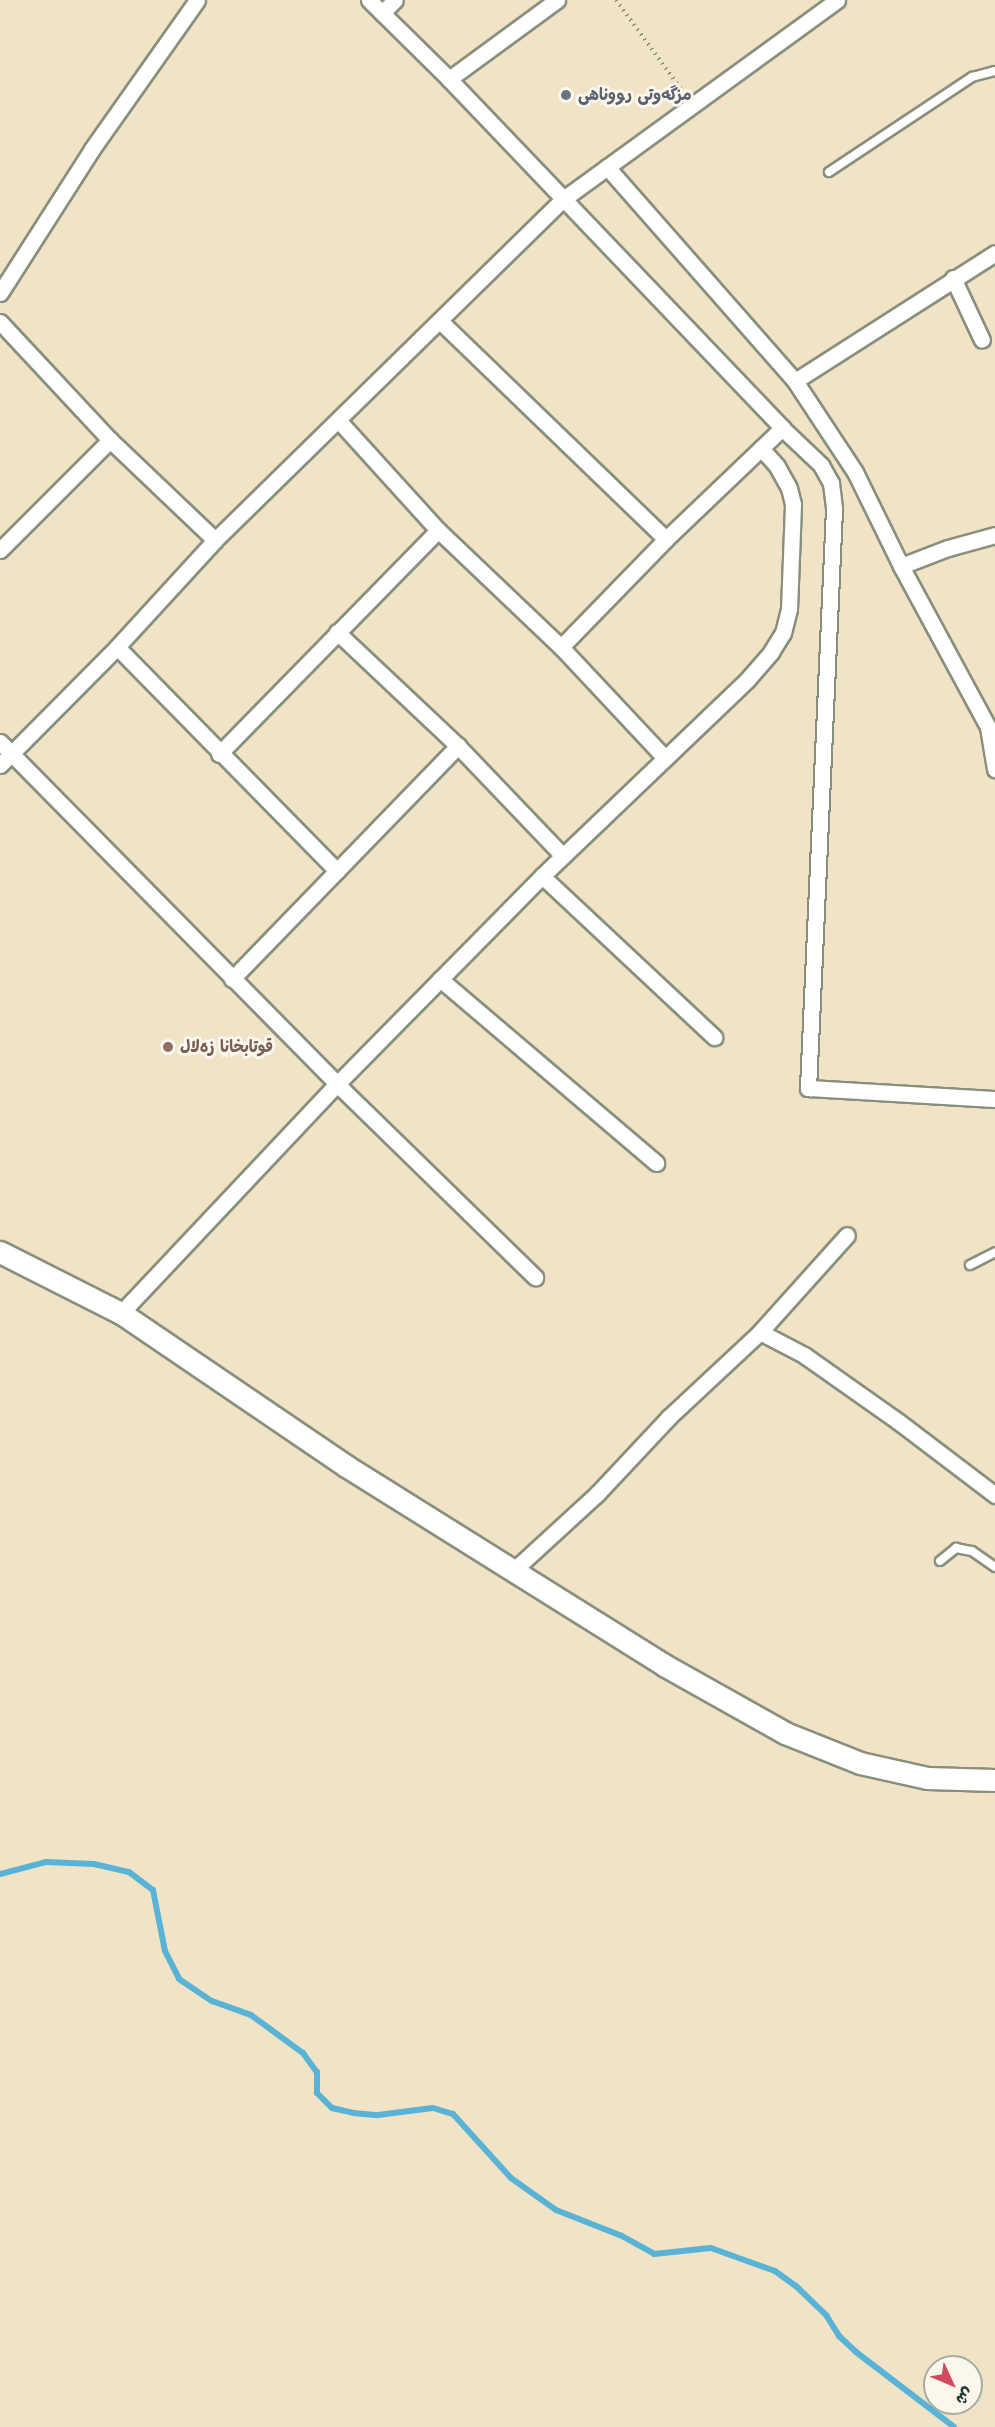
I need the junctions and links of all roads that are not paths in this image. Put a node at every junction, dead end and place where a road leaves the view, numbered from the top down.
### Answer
1 (197, 0) edge
2 (369, 0) edge
3 (395, 0) edge
4 (557, 0) edge
5 (837, 0) edge
6 (381, 13) junction
7 (995, 71) edge
8 (450, 79) junction
9 (607, 167) junction
10 (829, 172) dead end
11 (562, 200) junction
12 (995, 253) edge
13 (953, 278) junction
14 (0, 293) edge
15 (440, 321) junction
16 (0, 322) edge
17 (982, 340) dead end
18 (795, 381) junction
19 (339, 421) junction
20 (782, 428) junction
21 (110, 440) junction
22 (761, 448) junction
23 (438, 530) junction
24 (995, 535) edge
25 (666, 539) junction
26 (215, 540) junction
27 (0, 550) edge
28 (901, 566) junction
29 (336, 632) junction
30 (117, 647) junction
31 (561, 647) junction
32 (0, 741) edge
33 (458, 746) junction
34 (11, 753) junction
35 (219, 753) junction
36 (665, 758) junction
37 (0, 765) edge
38 (995, 769) edge
39 (563, 856) junction
40 (337, 871) junction
41 (542, 876) junction
42 (232, 979) junction
43 (440, 979) junction
44 (714, 1037) dead end
45 (337, 1084) junction
46 (995, 1099) edge
47 (656, 1164) dead end
48 (847, 1235) dead end
49 (0, 1252) edge
50 (995, 1252) edge
51 (970, 1265) dead end
52 (535, 1277) dead end
53 (121, 1313) junction
54 (760, 1332) junction
55 (995, 1496) edge
56 (940, 1560) dead end
57 (995, 1567) edge
58 (514, 1570) junction
59 (995, 1780) edge

1 - 14 street
2 - 6 street
3 - 6 street
4 - 8 street
5 - 9 street
6 - 8 street
7 - 10 lane
8 - 11 street
9 - 11 street
9 - 18 street
11 - 15 street
11 - 20 street
12 - 13 street
13 - 17 street
13 - 18 street
15 - 19 street
15 - 25 street
16 - 21 street
18 - 28 street
19 - 23 street
19 - 26 street
20 - 22 street
20 - 46 street
21 - 26 street
21 - 27 street
22 - 25 street
22 - 36 street
23 - 29 street
23 - 31 street
24 - 28 street
25 - 31 street
26 - 30 street
28 - 38 street
29 - 33 street
29 - 35 street
30 - 34 street
30 - 35 street
31 - 36 street
32 - 34 street
33 - 39 street
33 - 40 street
34 - 37 street
34 - 42 street
35 - 40 street
36 - 39 street
39 - 41 street
40 - 42 street
41 - 43 street
41 - 44 street
42 - 45 street
43 - 45 street
43 - 47 street
45 - 52 street
45 - 53 street
48 - 54 street
49 - 53 main road
50 - 51 lane
53 - 58 main road
54 - 55 street
54 - 58 street
56 - 57 lane
58 - 59 main road

